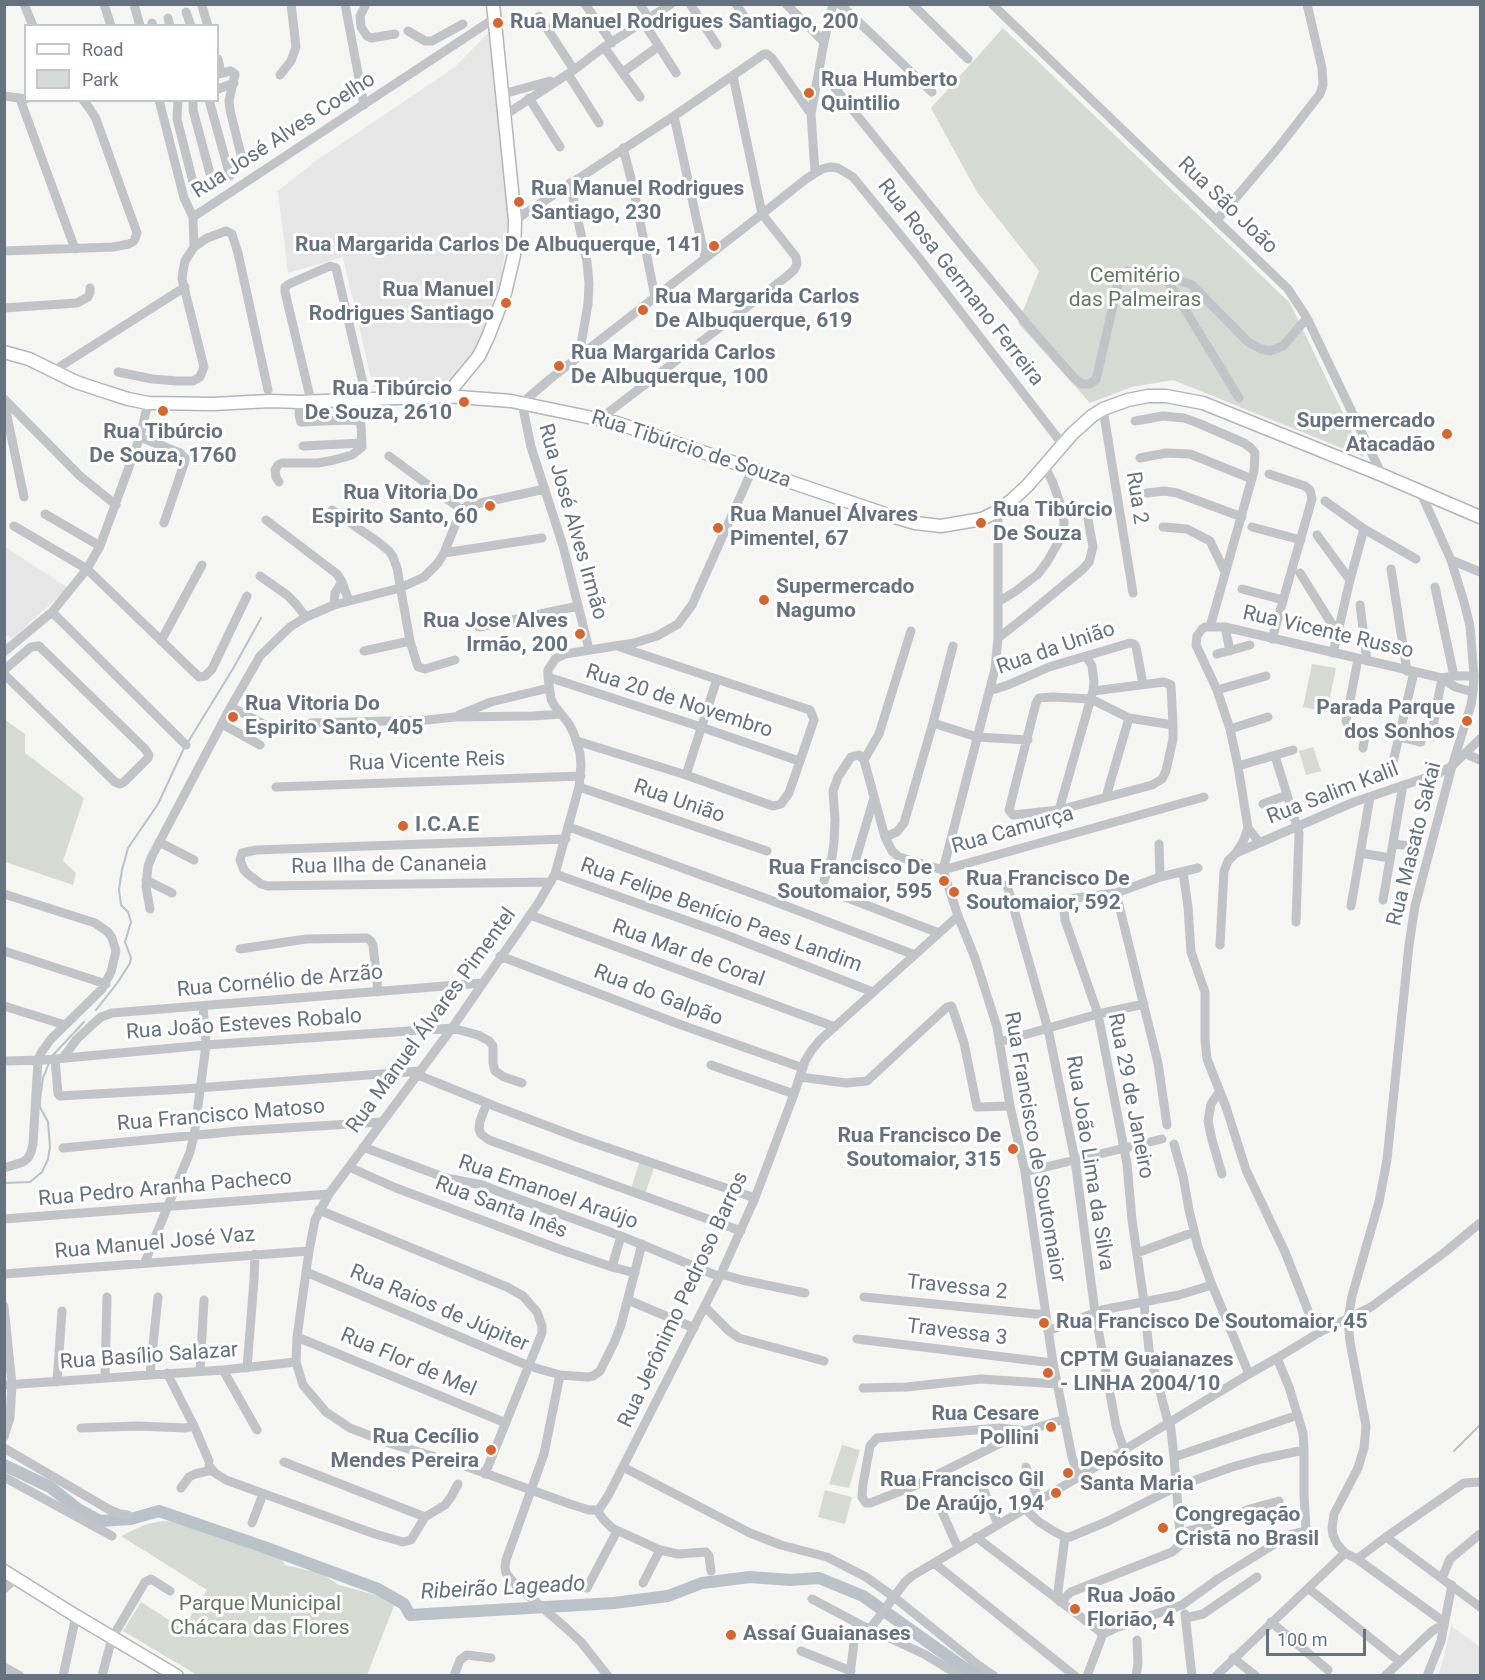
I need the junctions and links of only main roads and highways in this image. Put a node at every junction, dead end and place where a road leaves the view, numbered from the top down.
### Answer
1 (493, 4) edge
2 (4, 352) edge
3 (446, 396) junction
4 (1480, 517) edge
5 (4, 1571) edge
6 (177, 1676) edge

1 - 3 main road
2 - 3 main road, Rua Tibúrcio de Souza
3 - 4 main road, Rua Tibúrcio de Souza
5 - 6 main road

